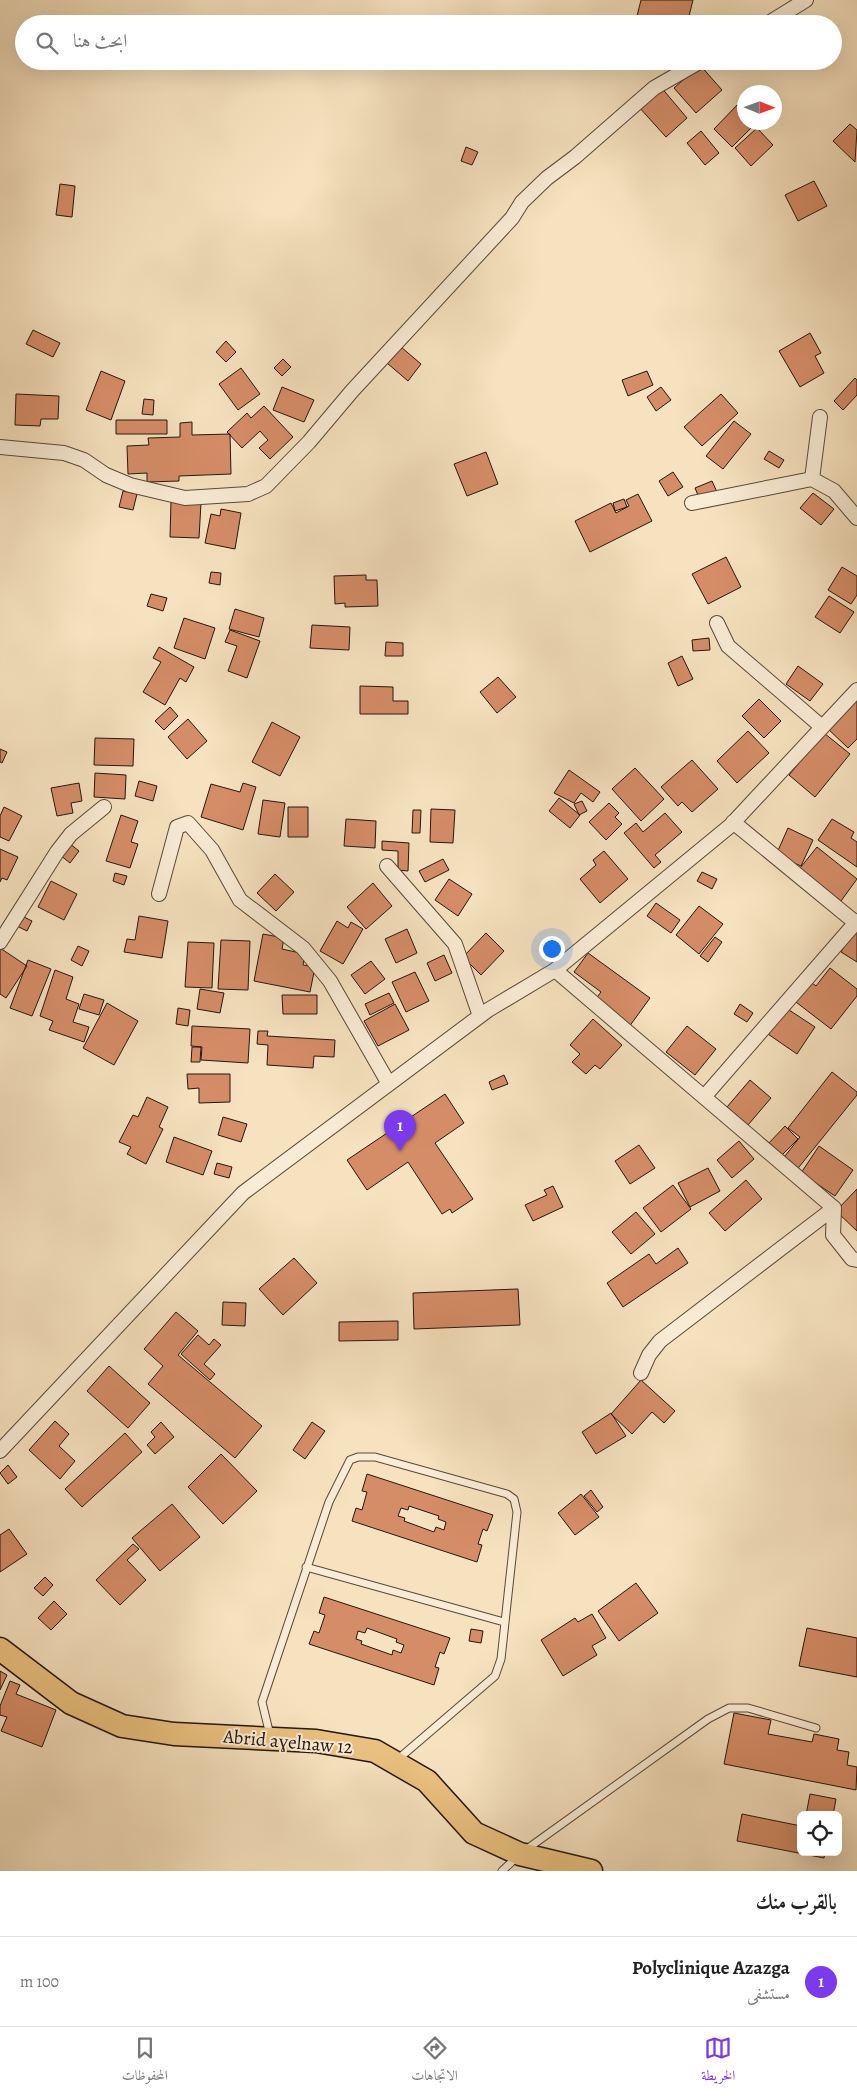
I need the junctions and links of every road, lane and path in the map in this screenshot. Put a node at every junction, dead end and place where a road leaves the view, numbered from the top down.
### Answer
1 (806, 0) edge
2 (782, 15) edge
3 (685, 70) edge
4 (820, 417) dead end
5 (0, 447) edge
6 (812, 479) junction
7 (692, 503) dead end
8 (857, 518) edge
9 (717, 623) dead end
10 (857, 690) edge
11 (822, 727) junction
12 (104, 807) dead end
13 (733, 822) junction
14 (387, 866) dead end
15 (158, 894) dead end
16 (856, 922) edge
17 (0, 942) edge
18 (555, 970) junction
19 (480, 1016) junction
20 (389, 1084) junction
21 (704, 1097) junction
22 (834, 1208) junction
23 (857, 1260) edge
24 (641, 1373) dead end
25 (0, 1451) edge
26 (306, 1567) junction
27 (504, 1622) junction
28 (0, 1649) edge
29 (816, 1728) dead end
30 (271, 1739) junction
31 (394, 1762) junction
32 (520, 1854) junction
33 (502, 1871) edge
34 (591, 1871) edge

1 - 2 street
3 - 5 street
4 - 6 street
6 - 7 street
6 - 8 street
9 - 11 street
10 - 11 street
11 - 13 street
12 - 17 street
13 - 16 street
13 - 18 street
14 - 19 street
15 - 20 street
16 - 21 street
18 - 19 street
18 - 21 street
19 - 20 street
20 - 25 street
21 - 22 street
22 - 23 street
22 - 24 street
26 - 27 lane
26 - 27 lane
26 - 30 lane
27 - 31 lane
28 - 30 main road, Abrid aɣelnaw 12
29 - 32 lane
30 - 31 main road, Abrid aɣelnaw 12
31 - 32 main road, Abrid aɣelnaw 12
32 - 33 lane
32 - 34 main road, Abrid aɣelnaw 12

